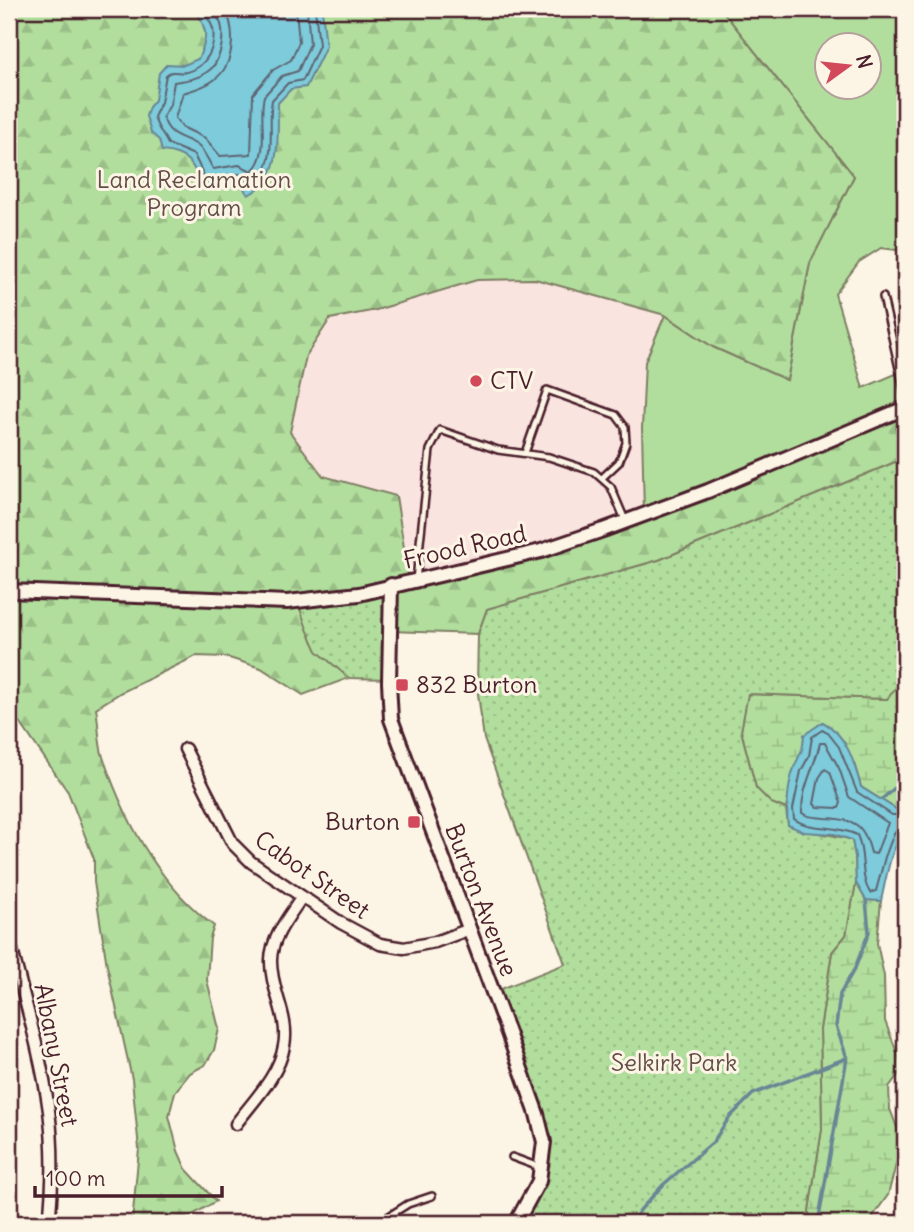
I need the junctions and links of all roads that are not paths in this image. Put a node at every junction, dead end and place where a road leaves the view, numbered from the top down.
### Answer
1 (884, 297) dead end
2 (905, 395) edge
3 (905, 408) edge
4 (525, 453) junction
5 (602, 478) junction
6 (626, 522) junction
7 (416, 580) junction
8 (391, 585) junction
9 (9, 591) edge
10 (186, 749) dead end
11 (302, 897) junction
12 (470, 929) junction
13 (9, 938) edge
14 (236, 1124) dead end
15 (512, 1157) dead end
16 (542, 1168) junction
17 (432, 1196) dead end
18 (49, 1223) edge
19 (378, 1223) edge
20 (516, 1223) edge

1 - 2 lane
3 - 6 street, Frood Road
4 - 5 lane
4 - 5 lane
4 - 7 lane
5 - 6 lane
6 - 7 street, Frood Road
7 - 8 street, Frood Road
8 - 9 street, Frood Road
8 - 12 street, Burton Avenue
10 - 11 street, Cabot Street
11 - 12 street, Cabot Street
11 - 14 street
12 - 16 street, Burton Avenue
13 - 18 street, Albany Street
15 - 16 lane
16 - 20 street, Burton Avenue
17 - 19 lane

